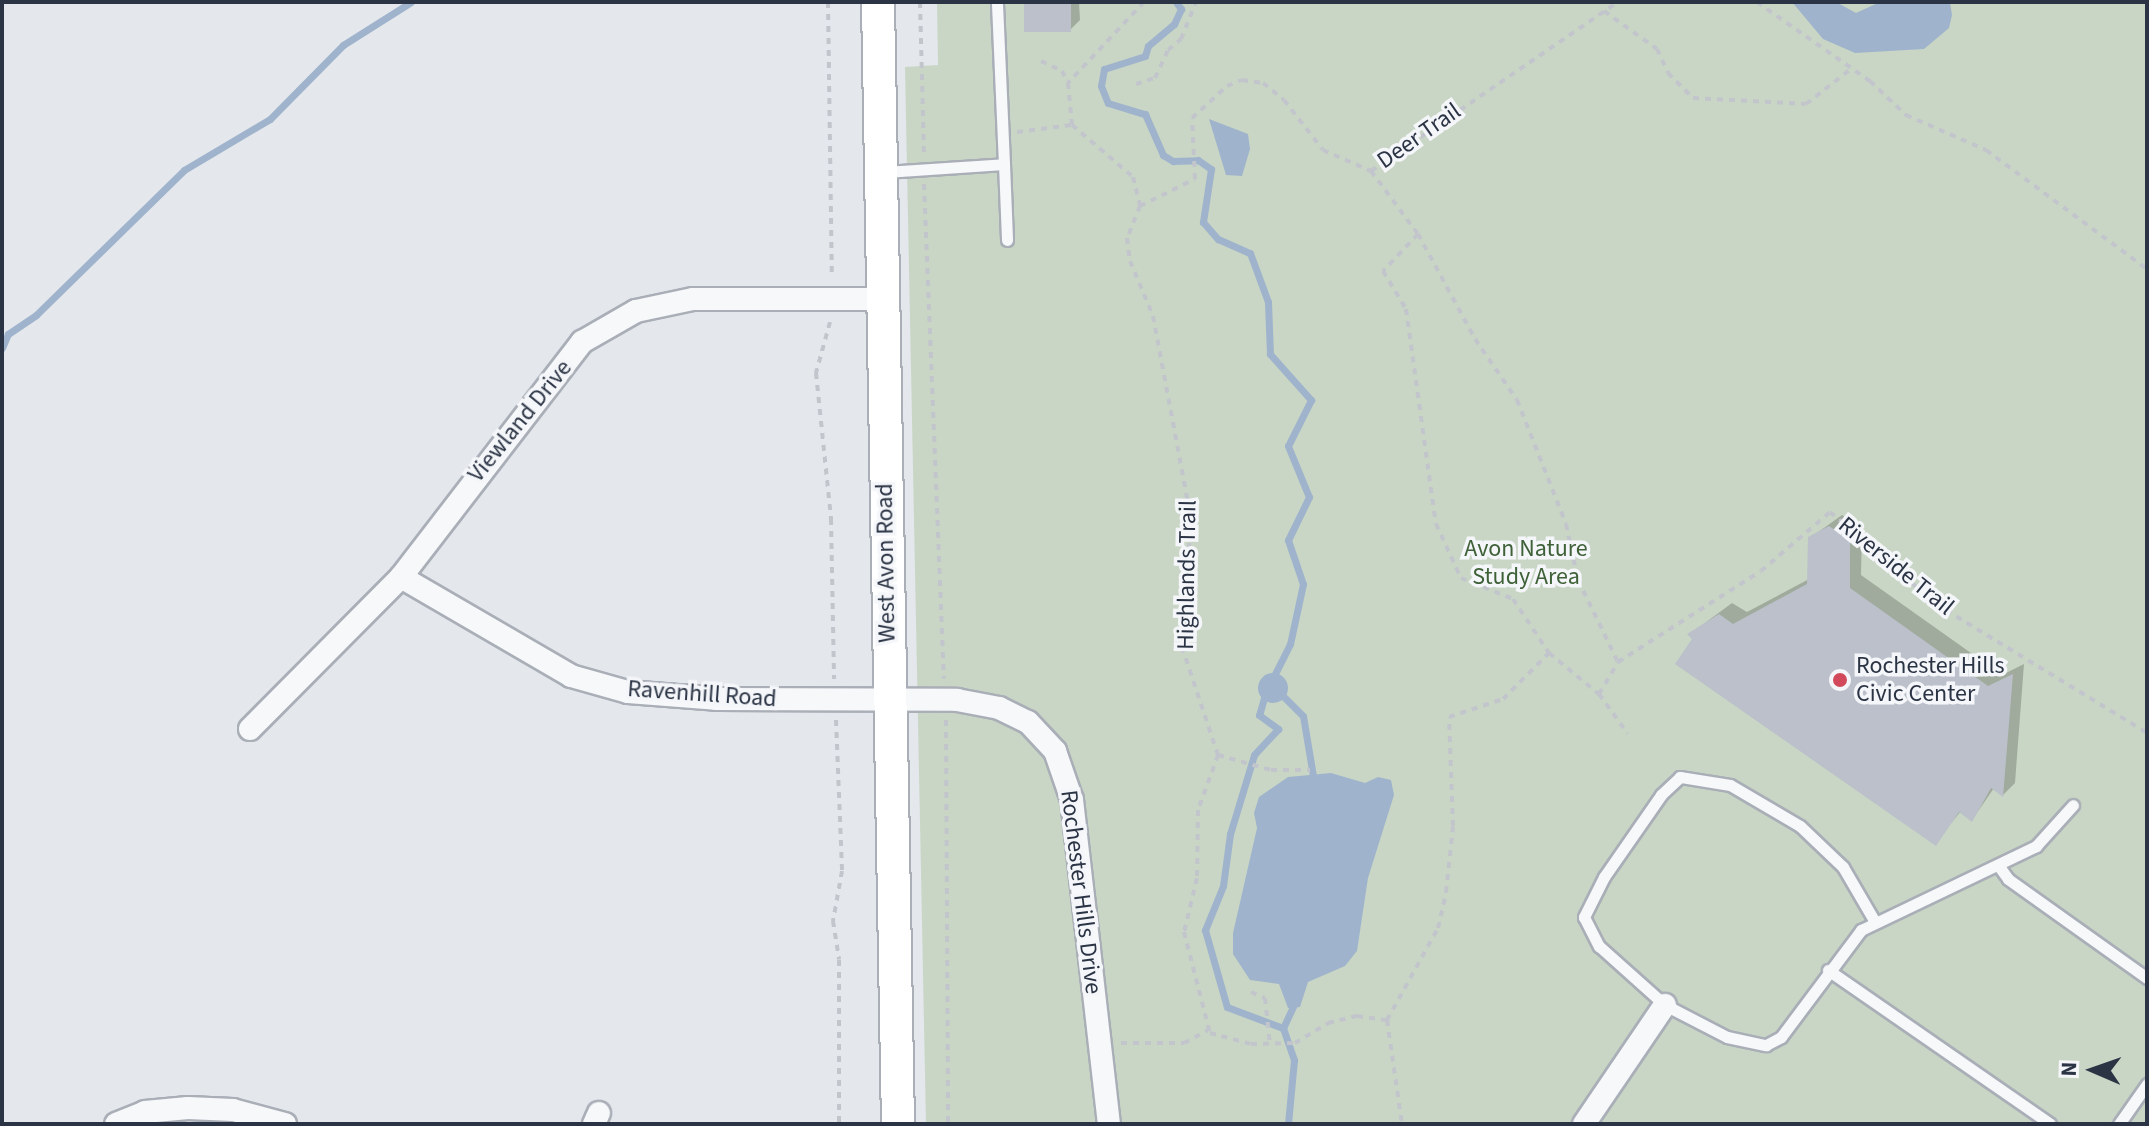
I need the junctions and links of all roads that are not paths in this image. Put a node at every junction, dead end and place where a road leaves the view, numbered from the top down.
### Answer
1 (878, 2) edge
2 (997, 2) edge
3 (1004, 164) junction
4 (880, 172) junction
5 (1007, 240) dead end
6 (883, 299) junction
7 (401, 577) junction
8 (888, 700) junction
9 (250, 729) dead end
10 (2073, 805) dead end
11 (1998, 865) junction
12 (1875, 922) junction
13 (1828, 970) junction
14 (2147, 978) edge
15 (1665, 1005) junction
16 (2147, 1084) edge
17 (116, 1124) edge
18 (285, 1124) edge
19 (898, 1124) edge
20 (1109, 1124) edge
21 (1584, 1124) edge
22 (2050, 1124) edge
23 (2119, 1124) edge

1 - 4 street, West Avon Road
2 - 3 lane
3 - 4 lane
3 - 5 lane
4 - 6 street, West Avon Road
6 - 7 street, Viewland Drive
6 - 8 street, West Avon Road
7 - 8 street, Ravenhill Road
7 - 9 street, Viewland Drive
8 - 19 street, West Avon Road
8 - 20 street, Rochester Hills Drive
10 - 11 lane
11 - 12 lane
11 - 14 lane
12 - 13 lane
12 - 15 lane
13 - 15 lane
13 - 22 lane
15 - 21 street
16 - 23 lane
17 - 18 street

